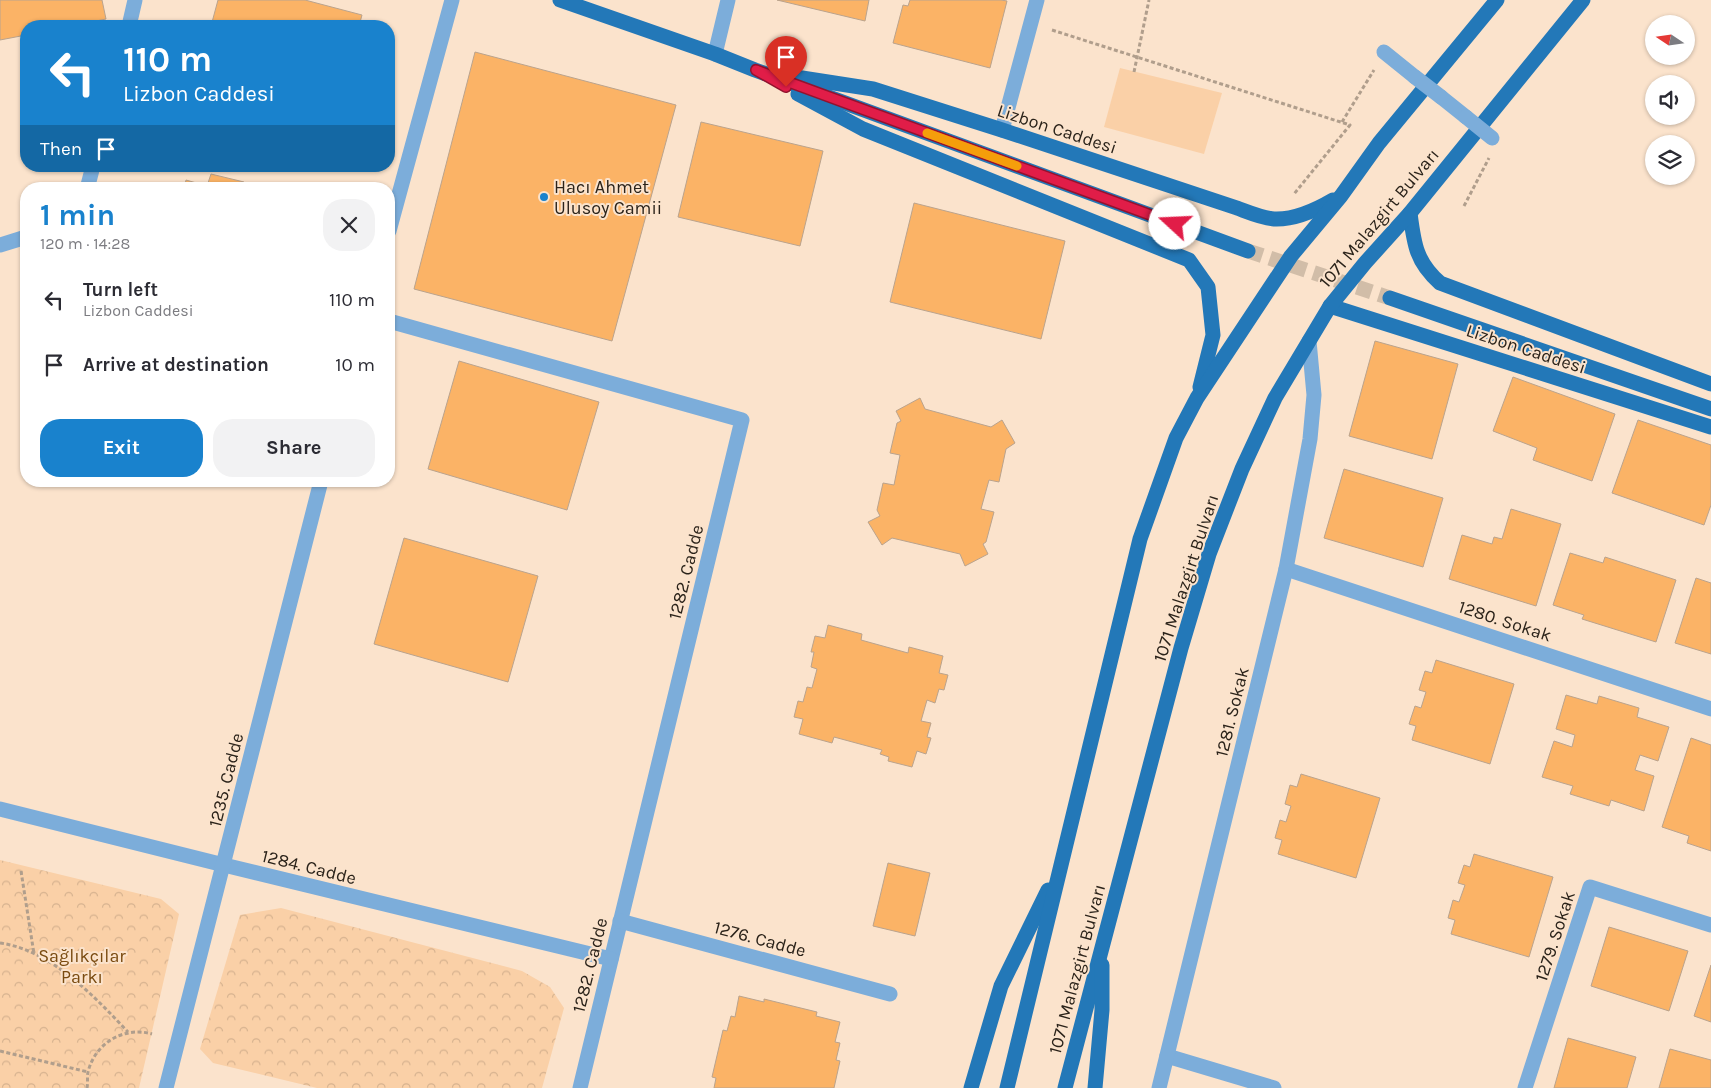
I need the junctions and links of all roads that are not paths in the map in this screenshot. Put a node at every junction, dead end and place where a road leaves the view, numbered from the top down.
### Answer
1 (135, 0) edge
2 (452, 0) edge
3 (560, 0) edge
4 (728, 0) edge
5 (1037, 0) edge
6 (1497, 0) edge
7 (1583, 0) edge
8 (130, 20) edge
9 (1384, 52) road end
10 (715, 54) junction
11 (756, 70) junction
12 (1002, 130) junction
13 (1498, 142) road end
14 (1341, 196) junction
15 (395, 209) edge
16 (1410, 213) junction
17 (20, 239) edge
18 (0, 245) edge
19 (1248, 251) tunnel mouth
20 (1390, 298) tunnel mouth
21 (1330, 306) junction
22 (395, 323) edge
23 (1309, 342) junction
24 (1711, 384) edge
25 (1197, 398) junction
26 (1711, 409) edge
27 (1711, 427) edge
28 (319, 487) edge
29 (1286, 569) junction
30 (1711, 709) edge
31 (0, 809) edge
32 (1060, 864) junction
33 (224, 866) junction
34 (620, 921) junction
35 (1711, 925) edge
36 (1102, 945) junction
37 (611, 959) junction
38 (890, 994) dead end
39 (1167, 1056) junction
40 (166, 1088) edge
41 (580, 1088) edge
42 (971, 1088) edge
43 (1007, 1088) edge
44 (1065, 1088) edge
45 (1094, 1088) edge
46 (1159, 1088) edge
47 (1274, 1088) edge
48 (1525, 1088) edge

1 - 8 street
2 - 15 street
3 - 10 main road, Lizbon Caddesi
4 - 10 street
5 - 12 street
6 - 14 main road
7 - 16 main road, 1071 Malazgirt Bulvarı
9 - 13 street, bridge
10 - 11 main road, Lizbon Caddesi
11 - 12 main road, Lizbon Caddesi
11 - 19 main road, Lizbon Caddesi
11 - 25 main road, Lizbon Caddesi
12 - 14 main road, Lizbon Caddesi
14 - 25 main road
16 - 21 main road, 1071 Malazgirt Bulvarı
16 - 24 main road, Lizbon Caddesi
17 - 18 street
20 - 26 main road, Lizbon Caddesi
21 - 23 main road, 1071 Malazgirt Bulvarı
21 - 27 main road, Lizbon Caddesi
22 - 34 street, 1282. Cadde
23 - 29 street, 1281. Sokak
23 - 36 main road, 1071 Malazgirt Bulvarı
25 - 32 main road
28 - 33 street, 1235. Cadde
29 - 30 street, 1280. Sokak
29 - 39 street, 1281. Sokak
31 - 33 street, 1284. Cadde
32 - 42 main road
32 - 43 main road
33 - 37 street, 1284. Cadde
33 - 40 street, 1235. Cadde
34 - 37 street, 1282. Cadde
34 - 38 street, 1276. Cadde
35 - 48 street, 1279. Sokak
36 - 44 main road, 1071 Malazgirt Bulvarı
36 - 45 main road
37 - 41 street, 1282. Cadde
39 - 46 street, 1281. Sokak
39 - 47 street

